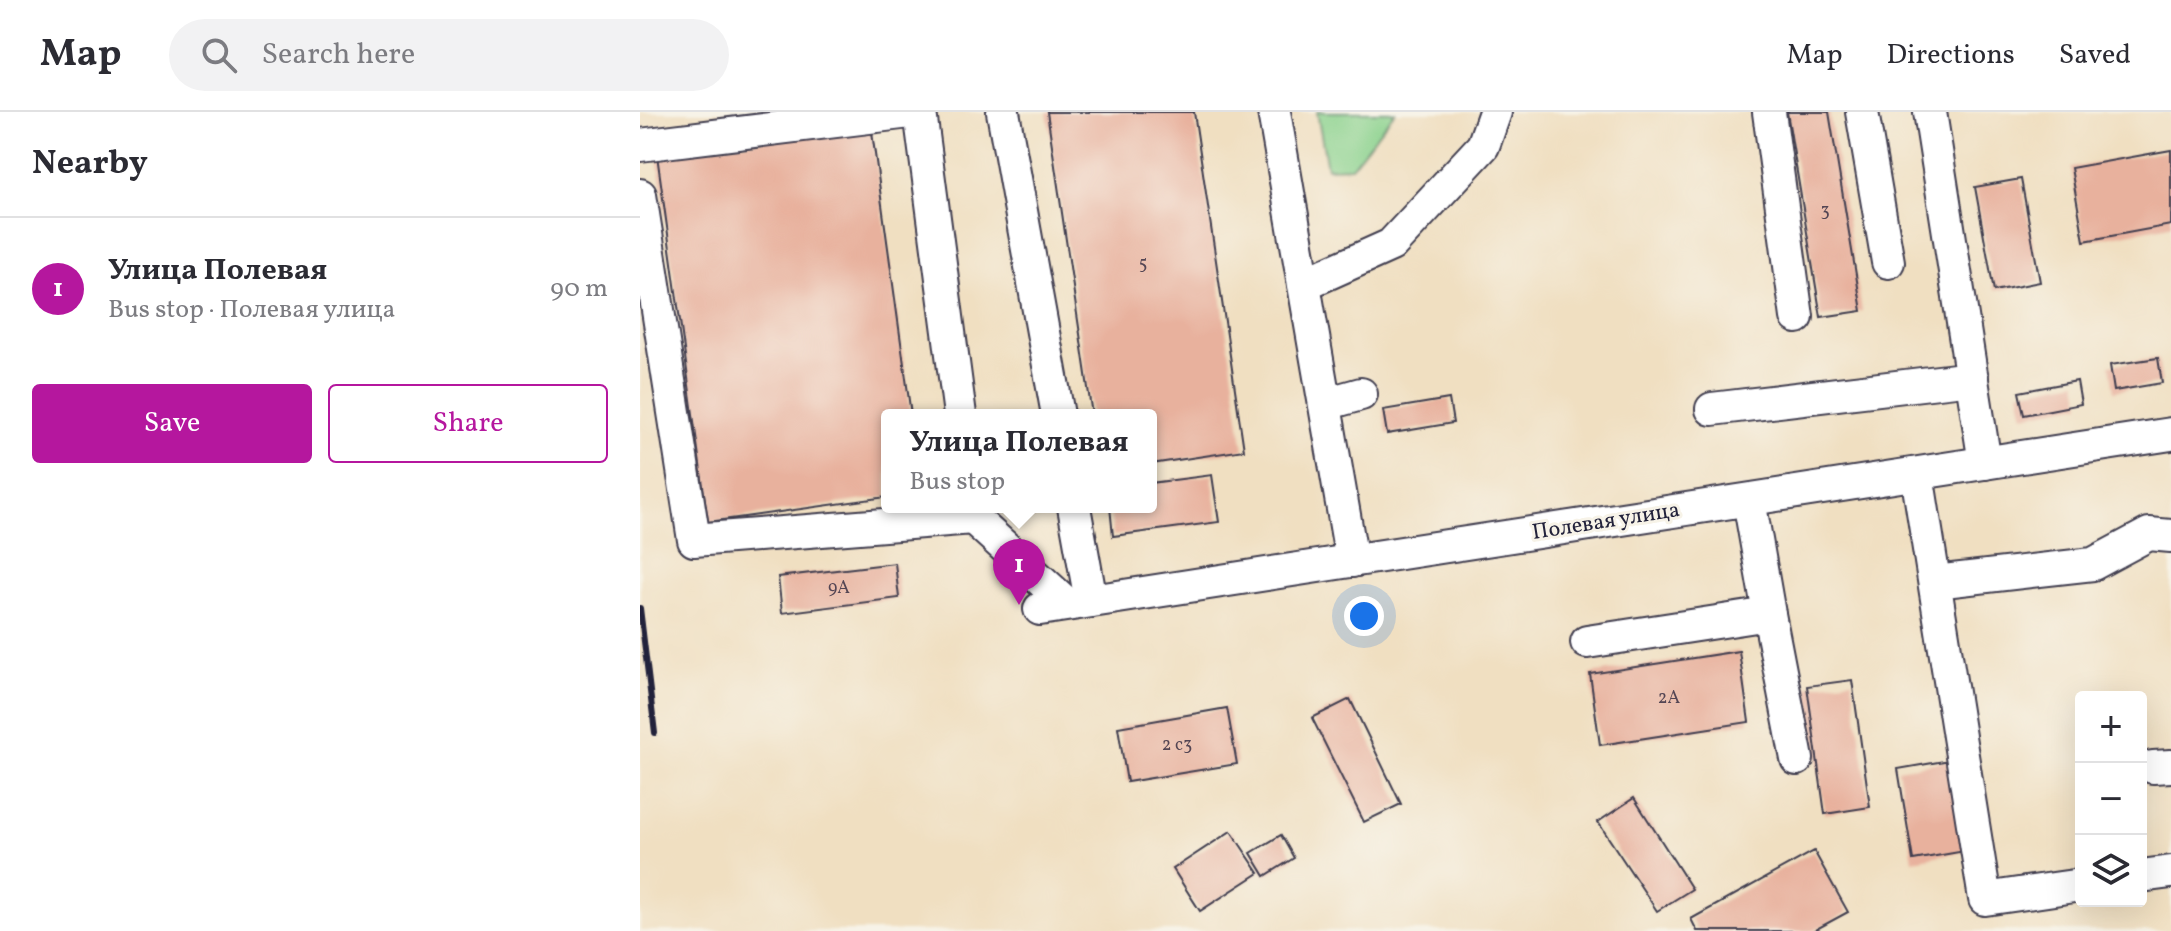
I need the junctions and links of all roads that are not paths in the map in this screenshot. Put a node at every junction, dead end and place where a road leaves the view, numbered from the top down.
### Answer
1 (910, 112) edge
2 (920, 112) edge
3 (1003, 112) edge
4 (1274, 112) edge
5 (1495, 112) edge
6 (1769, 112) edge
7 (1862, 112) edge
8 (1930, 112) edge
9 (640, 145) edge
10 (640, 195) edge
11 (1888, 262) dead end
12 (1304, 284) junction
13 (1797, 317) dead end
14 (1972, 378) junction
15 (1361, 394) dead end
16 (1325, 404) junction
17 (959, 409) edge
18 (1057, 409) edge
19 (1712, 409) dead end
20 (2171, 434) edge
21 (1985, 463) junction
22 (1917, 474) junction
23 (1749, 500) junction
24 (972, 513) edge
25 (1074, 513) edge
26 (2171, 536) edge
27 (1352, 561) junction
28 (1935, 582) junction
29 (1066, 605) junction
30 (1769, 614) junction
31 (1587, 642) dead end
32 (1797, 759) dead end
33 (2171, 872) edge
34 (2147, 875) edge
35 (2075, 886) edge

1 - 9 street
2 - 17 street
3 - 18 street
4 - 12 street
5 - 12 street
6 - 13 street
7 - 11 street
8 - 14 street
10 - 24 street
12 - 16 street
14 - 19 street
14 - 21 street
15 - 16 street
16 - 27 street
20 - 21 street, Полевая улица
21 - 22 street, Полевая улица
22 - 23 street, Полевая улица
22 - 28 street
23 - 27 street, Полевая улица
23 - 30 street
24 - 29 street
25 - 29 street
26 - 28 street
27 - 29 street, Полевая улица
28 - 35 street
30 - 31 street
30 - 32 street
33 - 34 street

